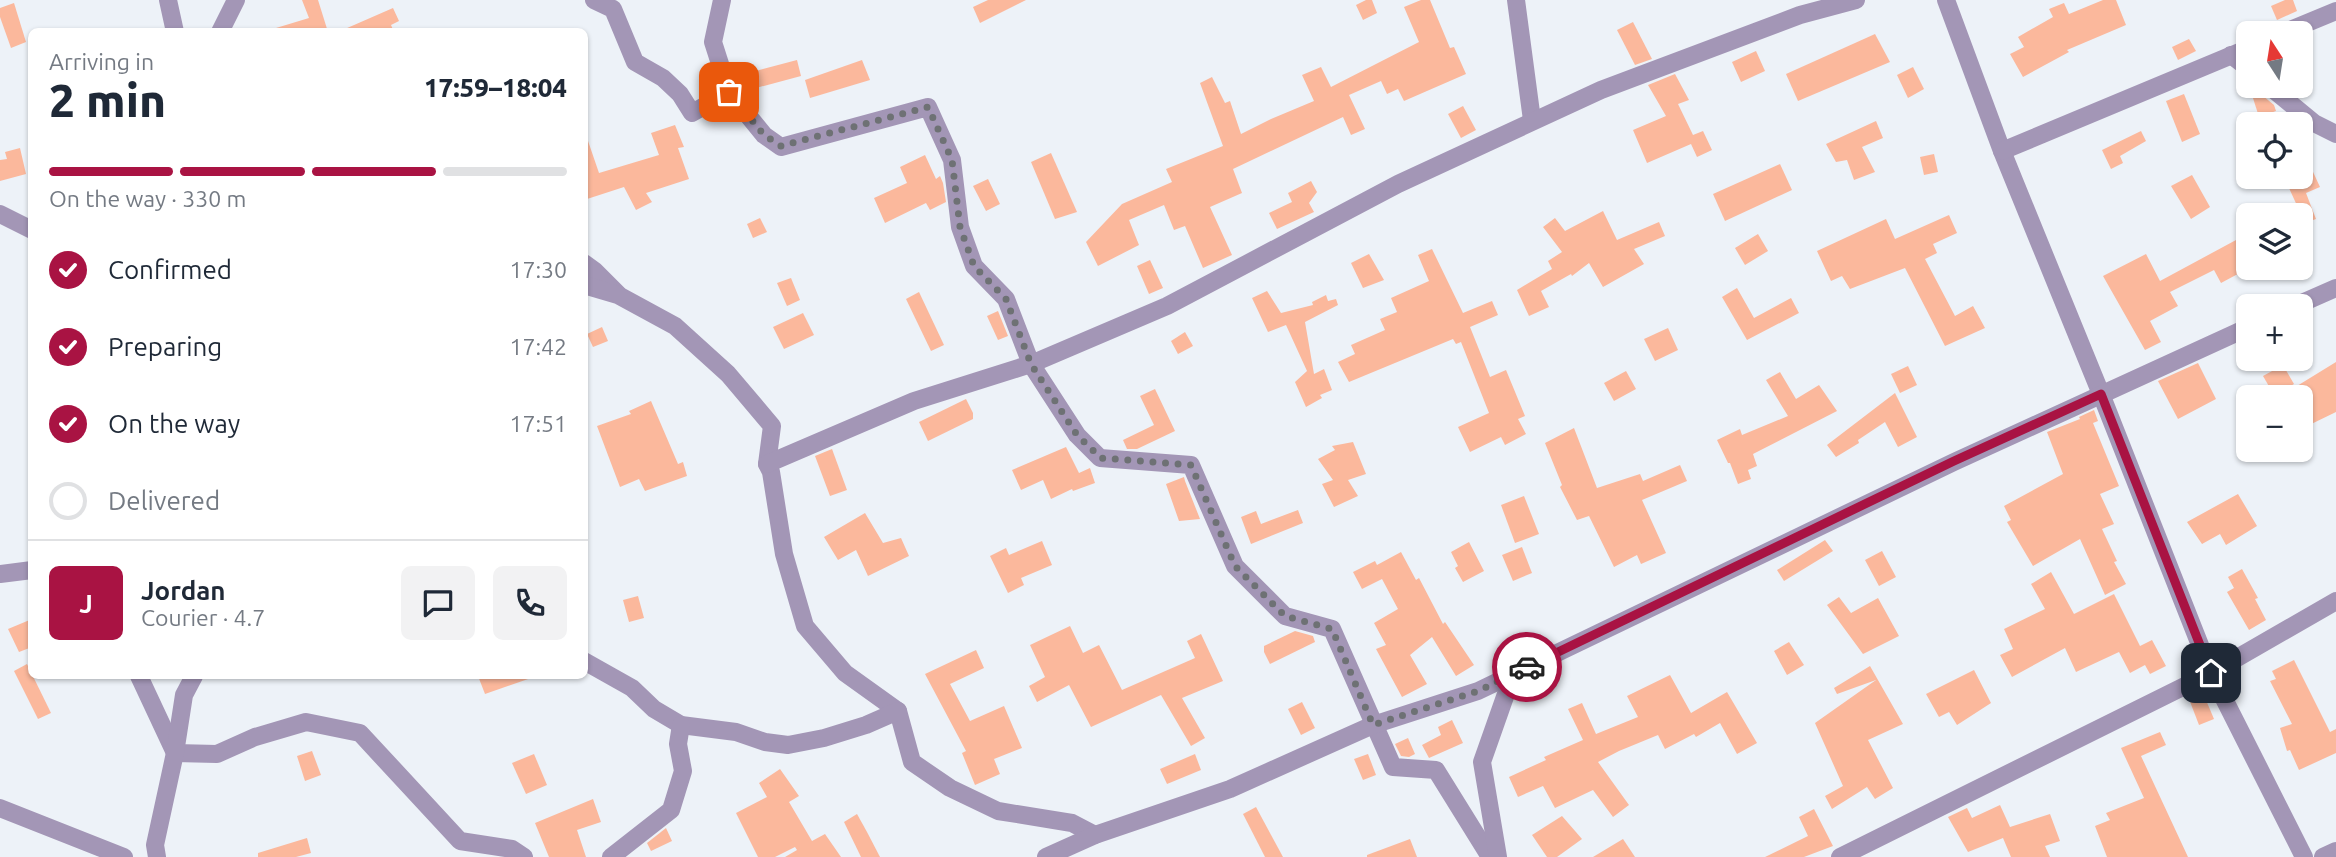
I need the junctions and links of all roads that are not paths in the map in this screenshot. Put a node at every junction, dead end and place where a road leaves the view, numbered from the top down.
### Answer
1 (168, 0) edge
2 (236, 0) edge
3 (594, 0) edge
4 (722, 0) edge
5 (1516, 0) edge
6 (1856, 0) edge
7 (1946, 0) edge
8 (2336, 11) edge
9 (2312, 21) edge
10 (174, 28) edge
11 (222, 28) edge
12 (2236, 53) edge
13 (2231, 55) junction
14 (2236, 59) edge
15 (729, 92) junction
16 (2284, 98) edge
17 (1532, 121) junction
18 (2336, 134) edge
19 (2002, 151) junction
20 (0, 214) edge
21 (28, 228) edge
22 (588, 266) edge
23 (588, 286) edge
24 (2336, 288) edge
25 (618, 295) junction
26 (2313, 298) edge
27 (2236, 333) edge
28 (1031, 364) junction
29 (2101, 394) junction
30 (767, 464) junction
31 (28, 570) edge
32 (0, 574) edge
33 (2336, 601) edge
34 (588, 663) edge
35 (2211, 673) junction
36 (1513, 674) junction
37 (140, 679) edge
38 (192, 679) edge
39 (898, 711) junction
40 (681, 725) junction
41 (1373, 725) junction
42 (175, 753) junction
43 (0, 808) edge
44 (1095, 835) junction
45 (2336, 851) edge
46 (124, 857) edge
47 (158, 857) edge
48 (524, 857) edge
49 (611, 857) edge
50 (1046, 857) edge
51 (1490, 857) edge
52 (1498, 857) edge
53 (1840, 857) edge
54 (2304, 857) edge
55 (2323, 857) edge

1 - 10 street
2 - 11 street
3 - 15 street
4 - 15 street
5 - 17 street
6 - 17 street
7 - 19 street
8 - 9 street
12 - 13 street
13 - 14 street
13 - 19 street
15 - 28 street
16 - 18 street
17 - 28 street
19 - 29 street
20 - 21 street
22 - 25 street
23 - 25 street
24 - 26 street
25 - 30 street
27 - 29 street
28 - 30 street
28 - 41 street
29 - 35 street
29 - 36 street
30 - 39 street
31 - 32 street
33 - 35 street
34 - 40 street
35 - 53 street
35 - 54 street
36 - 41 street
36 - 52 street
37 - 42 street
38 - 42 street
39 - 40 street
39 - 44 street
40 - 49 street
41 - 44 street
41 - 51 street
42 - 47 street
42 - 48 street
43 - 46 street
44 - 50 street
45 - 55 street

